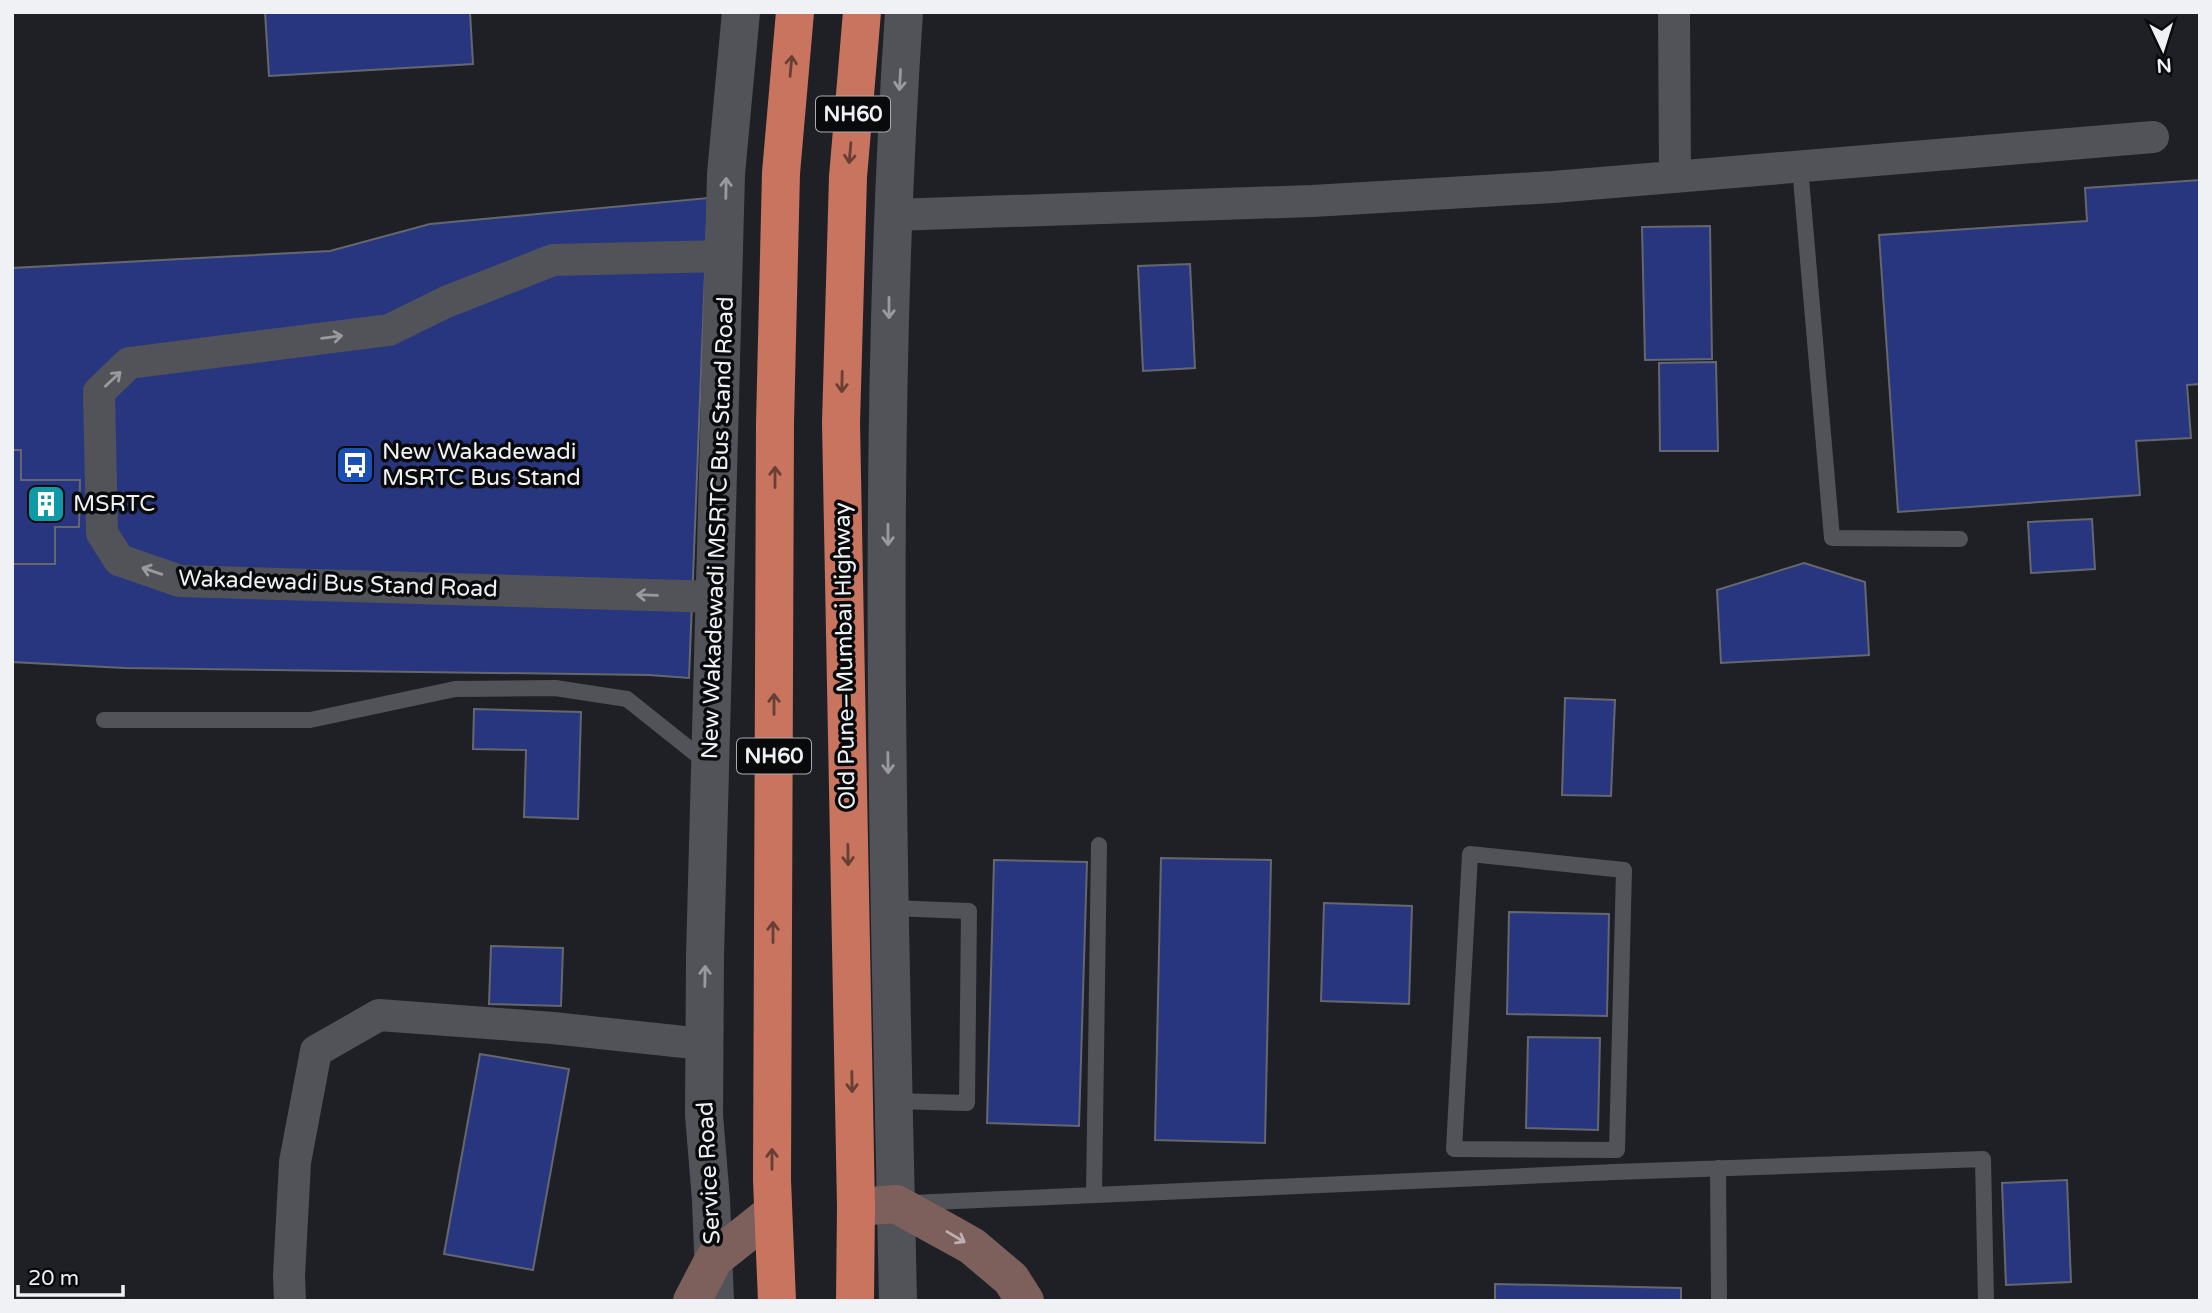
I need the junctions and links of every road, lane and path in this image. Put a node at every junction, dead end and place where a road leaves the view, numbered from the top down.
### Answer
1 (741, 12) edge
2 (795, 12) edge
3 (862, 12) edge
4 (904, 12) edge
5 (1674, 12) edge
6 (2153, 137) dead end
7 (1800, 167) junction
8 (1675, 177) junction
9 (893, 215) junction
10 (725, 256) junction
11 (1960, 539) dead end
12 (716, 597) junction
13 (104, 720) dead end
14 (711, 766) junction
15 (1099, 845) dead end
16 (890, 908) junction
17 (703, 1044) junction
18 (894, 1101) junction
19 (1617, 1150) junction
20 (1718, 1168) junction
21 (1615, 1172) junction
22 (1094, 1194) junction
23 (896, 1204) junction
24 (856, 1207) junction
25 (773, 1212) junction
26 (714, 1259) junction
27 (290, 1301) edge
28 (692, 1301) edge
29 (715, 1301) edge
30 (777, 1301) edge
31 (855, 1301) edge
32 (898, 1301) edge
33 (1025, 1301) edge
34 (1719, 1301) edge
35 (1986, 1301) edge

10 -> 1 street, New Wakadewadi MSRTC Bus Stand Road
25 -> 2 highway, NH60
3 -> 24 highway, Old Pune–Mumbai Highway / NH60
4 -> 9 street
5 - 8 street
6 - 7 street
7 - 8 street
7 - 11 lane
8 - 9 street
9 -> 16 street
10 - 12 street, New Wakadewadi MSRTC Bus Stand Road
12 -> 10 street, Wakadewadi Bus Stand Road
12 - 14 street, New Wakadewadi MSRTC Bus Stand Road
13 - 14 lane
17 -> 14 street, New Wakadewadi MSRTC Bus Stand Road
15 - 22 lane
16 - 18 street
16 - 18 lane
17 - 26 street, Service Road
17 - 27 street
18 - 23 street
19 - 19 lane
19 - 21 lane
20 - 21 lane
20 - 34 lane
20 - 35 lane
21 - 22 lane
22 - 23 lane
23 - 24 main road
23 - 32 street
23 -> 33 main road
24 - 31 highway, Old Pune–Mumbai Highway / NH60
25 - 26 main road
25 - 30 highway, NH60
26 - 28 main road
26 - 29 street, Service Road

